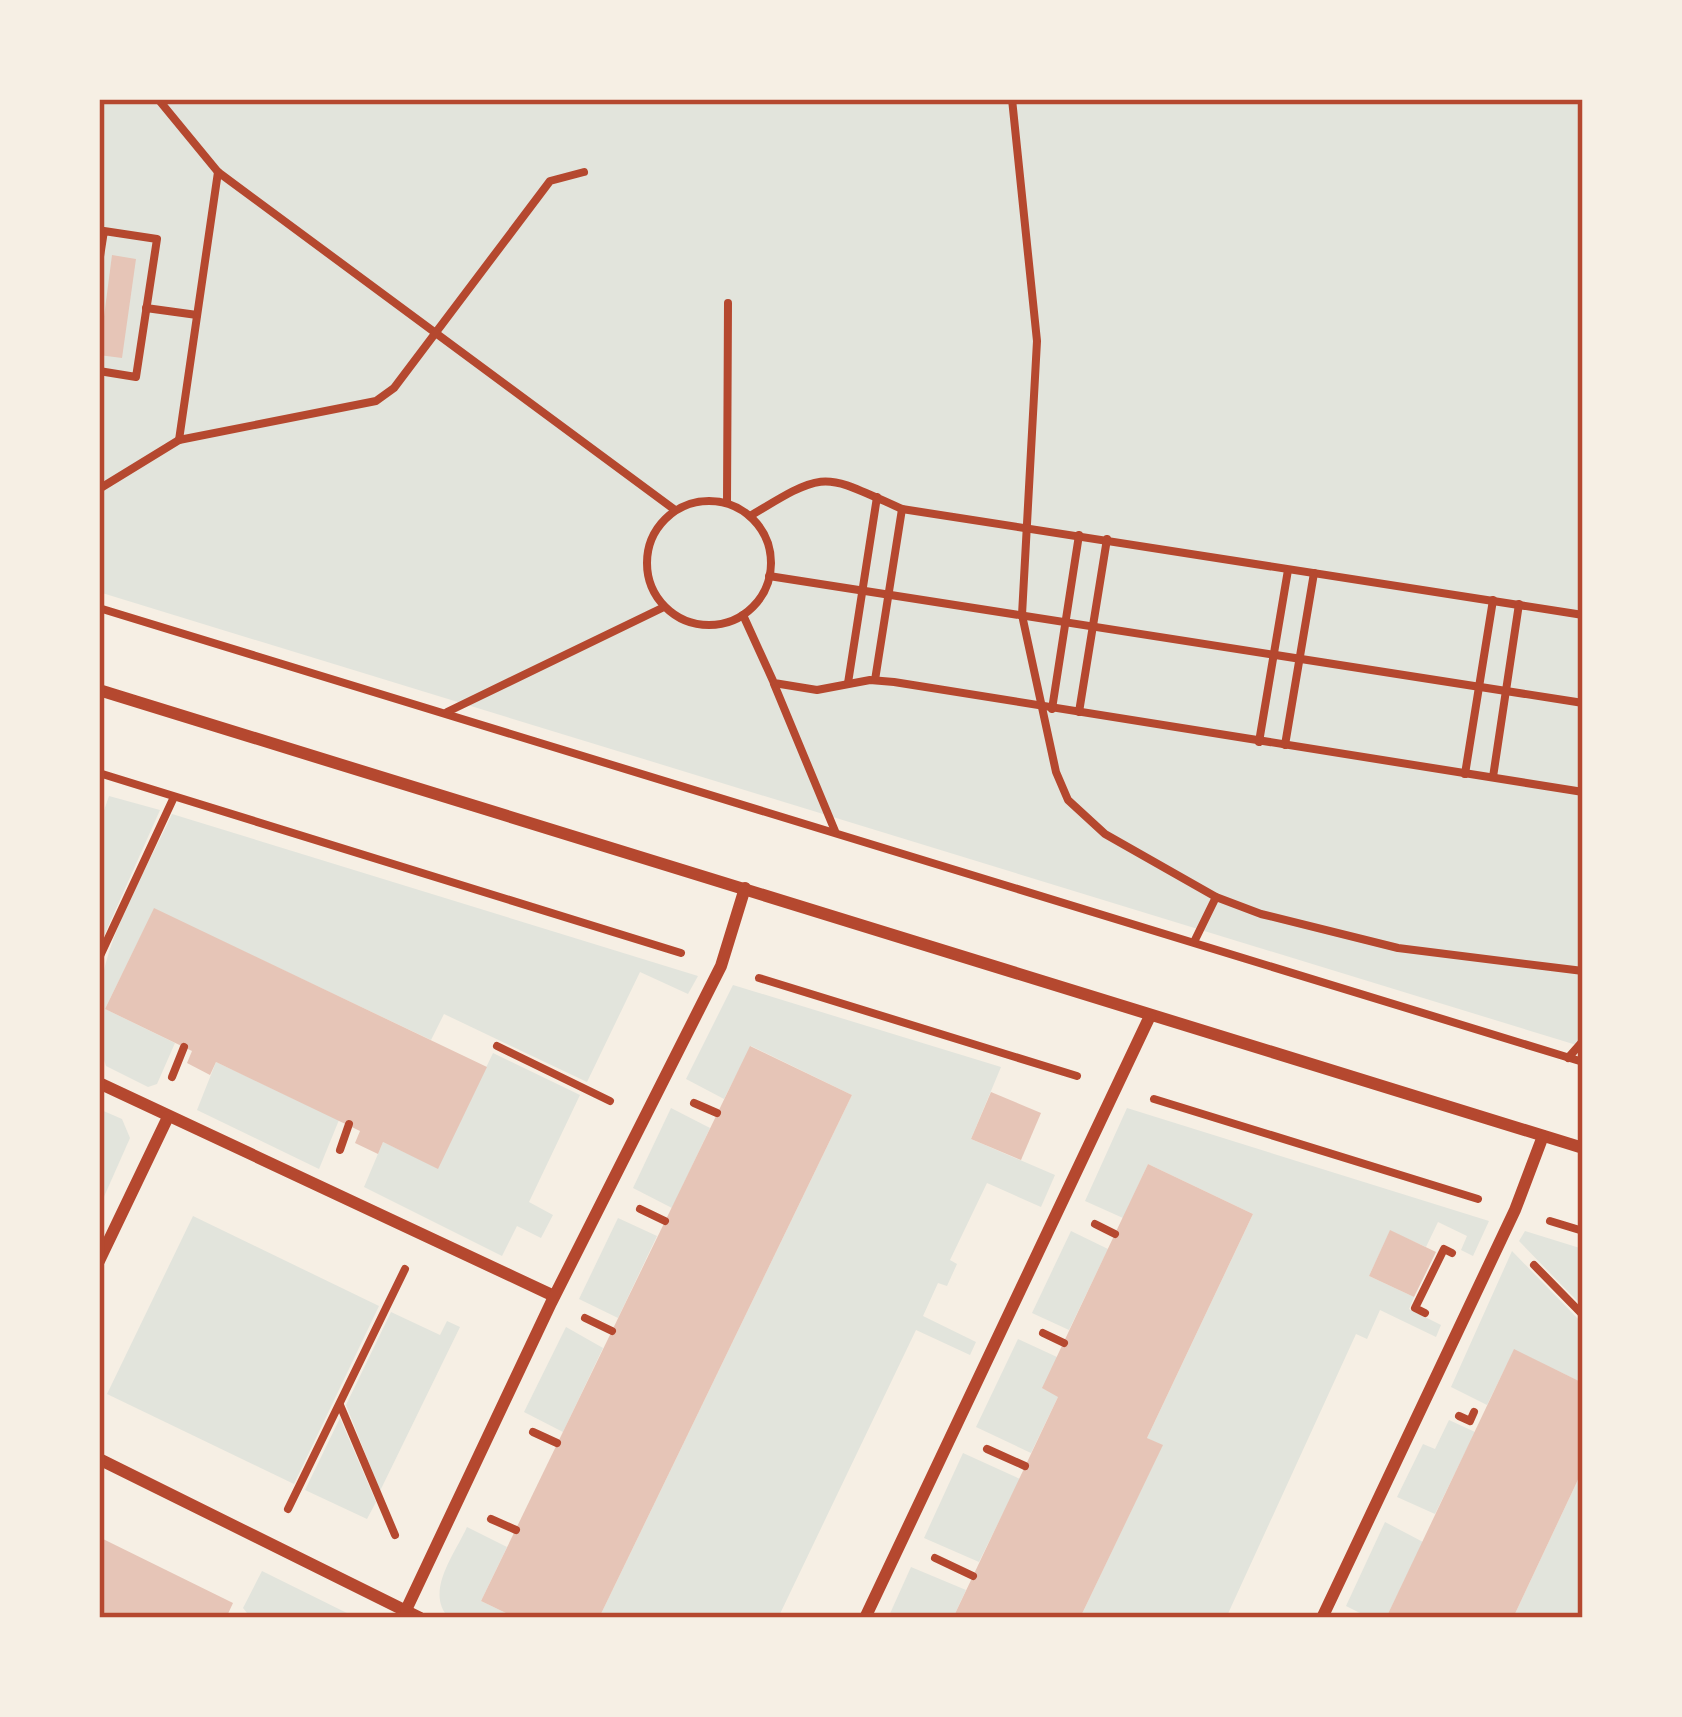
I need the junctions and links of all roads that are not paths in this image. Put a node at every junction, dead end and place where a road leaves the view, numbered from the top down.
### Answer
1 (99, 690) edge
2 (745, 888) junction
3 (1150, 1016) junction
4 (99, 1083) edge
5 (168, 1117) junction
6 (1543, 1136) junction
7 (1583, 1148) edge
8 (99, 1262) edge
9 (554, 1297) junction
10 (99, 1459) edge
11 (406, 1610) junction
12 (420, 1618) edge
13 (865, 1618) edge
14 (1322, 1618) edge

1 - 2 street
2 - 3 street
2 - 9 street
3 - 6 street
3 - 13 street
4 - 5 street
5 - 8 street
5 - 9 street
6 - 7 street
6 - 14 street
9 - 11 street
10 - 11 street
11 - 12 street

